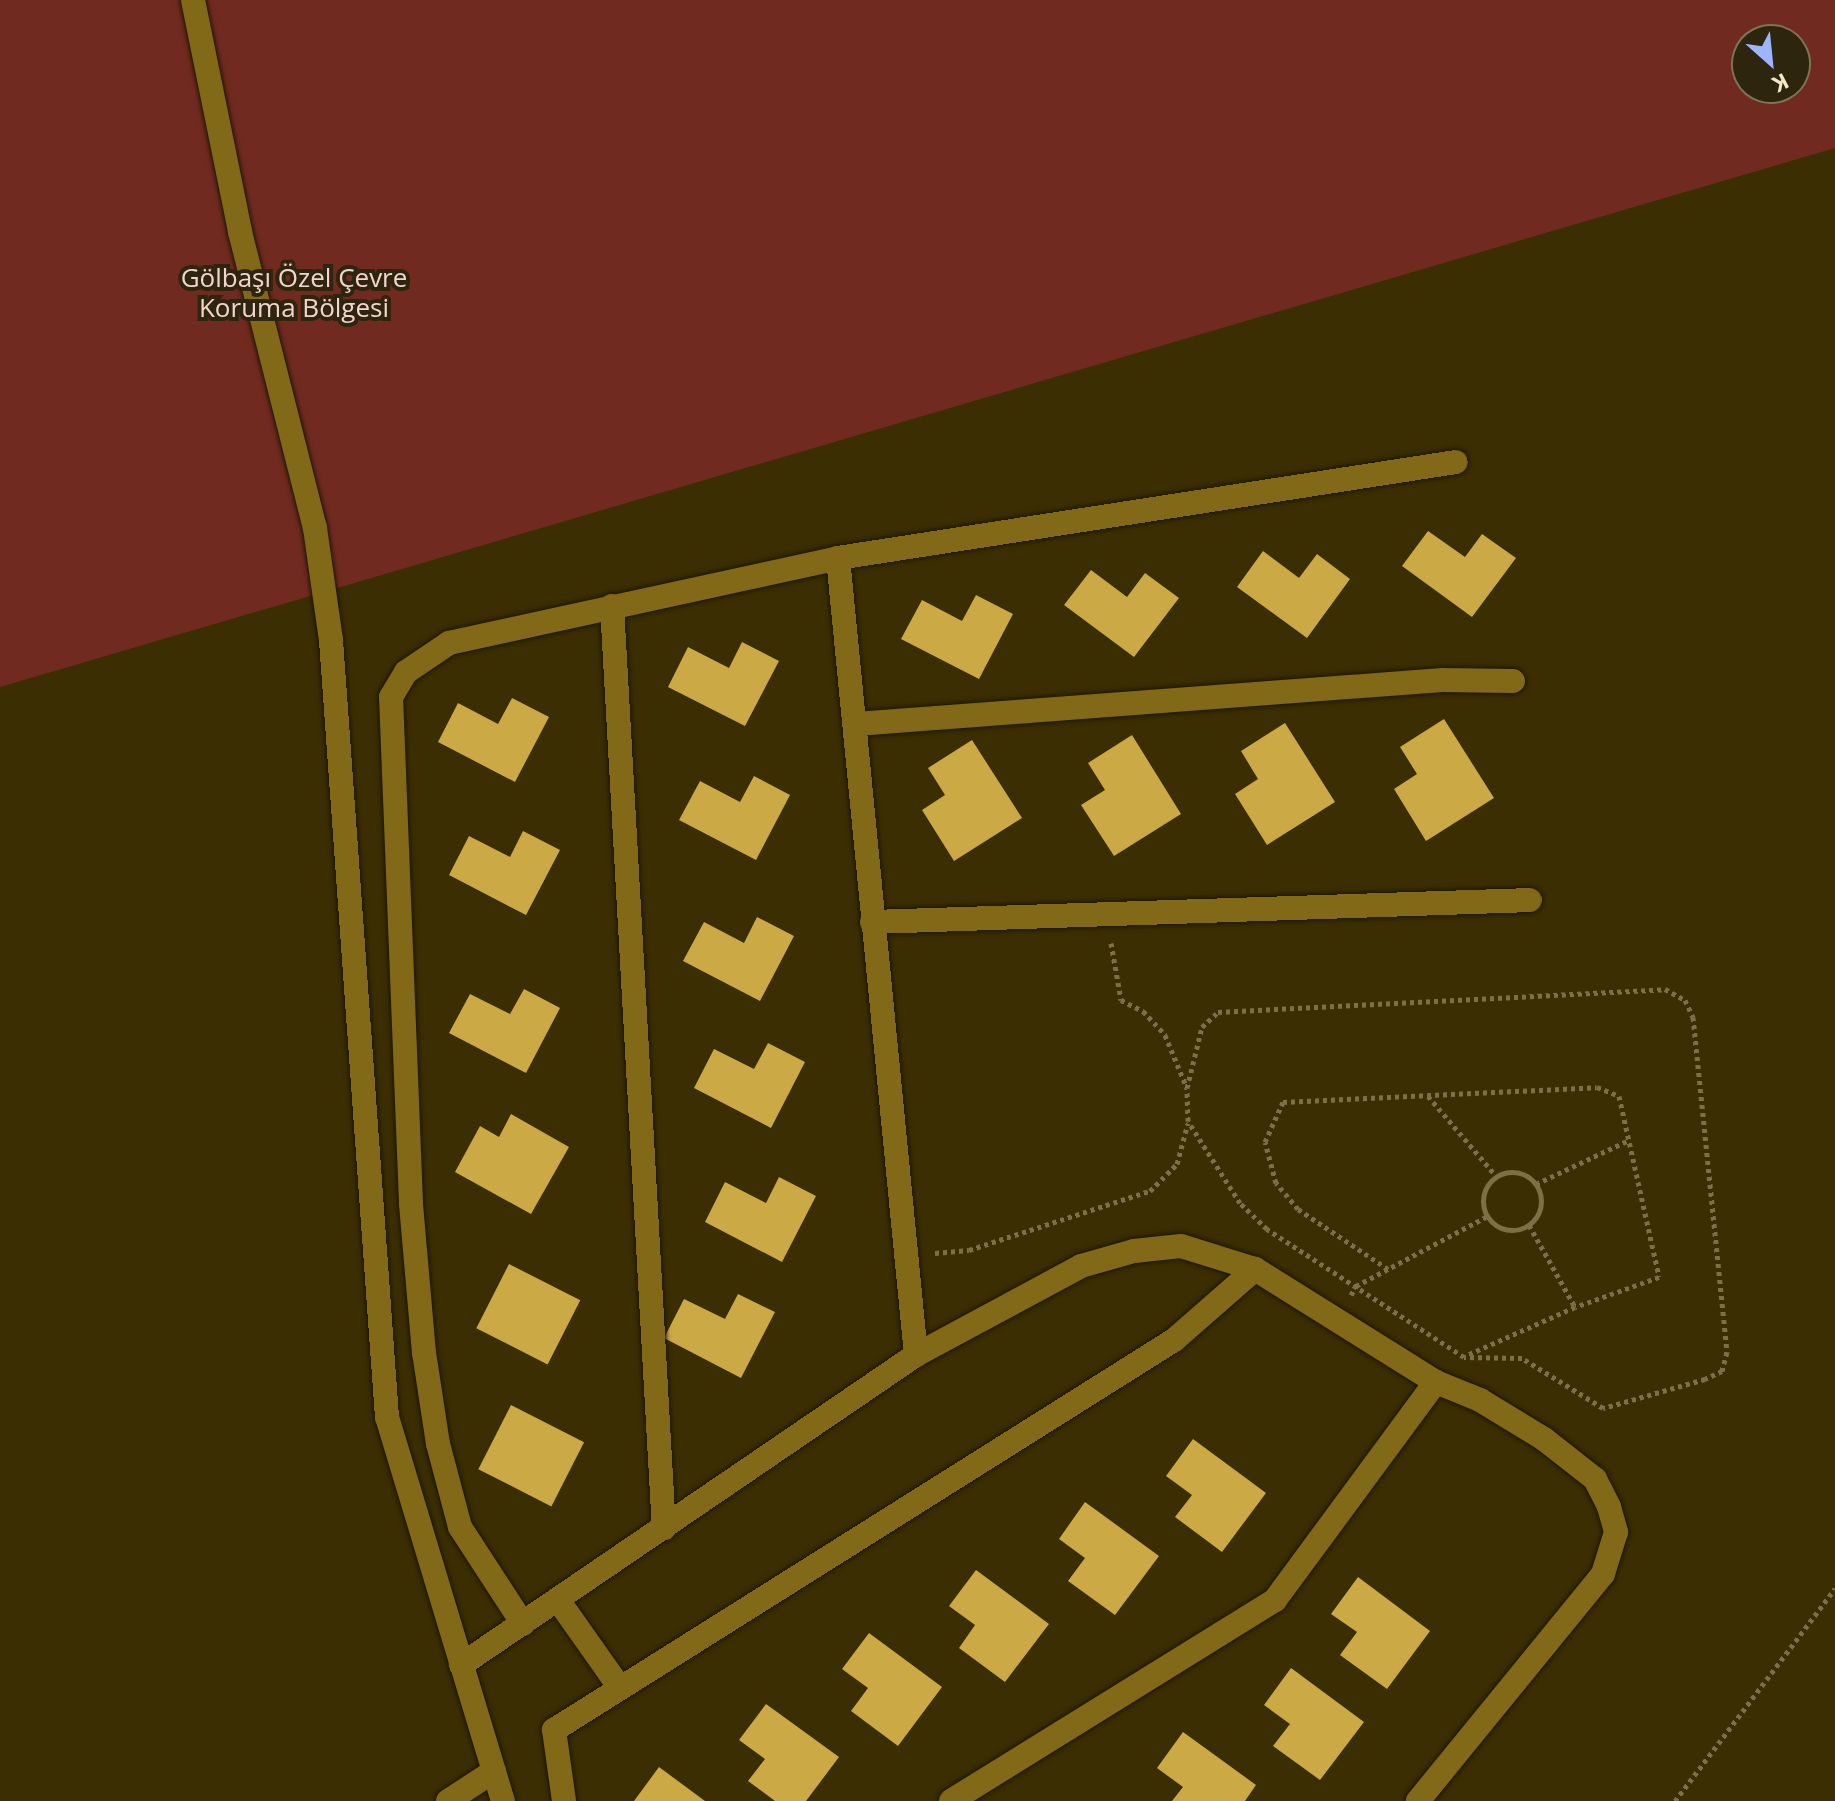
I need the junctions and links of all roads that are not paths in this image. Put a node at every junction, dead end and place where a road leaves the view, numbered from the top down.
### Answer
1 (193, 0) edge
2 (1456, 462) dead end
3 (838, 558) junction
4 (612, 606) junction
5 (1513, 681) dead end
6 (856, 724) junction
7 (1530, 900) dead end
8 (872, 922) junction
9 (1255, 1269) junction
10 (916, 1355) junction
11 (1436, 1382) junction
12 (664, 1529) junction
13 (558, 1600) junction
14 (523, 1624) junction
15 (461, 1665) junction
16 (620, 1688) junction
17 (494, 1771) junction
18 (448, 1801) edge
19 (503, 1801) edge
20 (564, 1801) edge
21 (951, 1801) edge
22 (1418, 1801) edge

1 - 15 street
2 - 3 street
3 - 4 street
3 - 6 street
4 - 12 street
4 - 14 street
5 - 6 street
6 - 8 street
7 - 8 street
8 - 10 street
9 - 10 street
9 - 11 street
9 - 16 street
10 - 12 street
11 - 21 street
11 - 22 street
12 - 13 street
13 - 14 street
13 - 16 street
14 - 15 street
15 - 17 street
16 - 20 street
17 - 18 street
17 - 19 street

